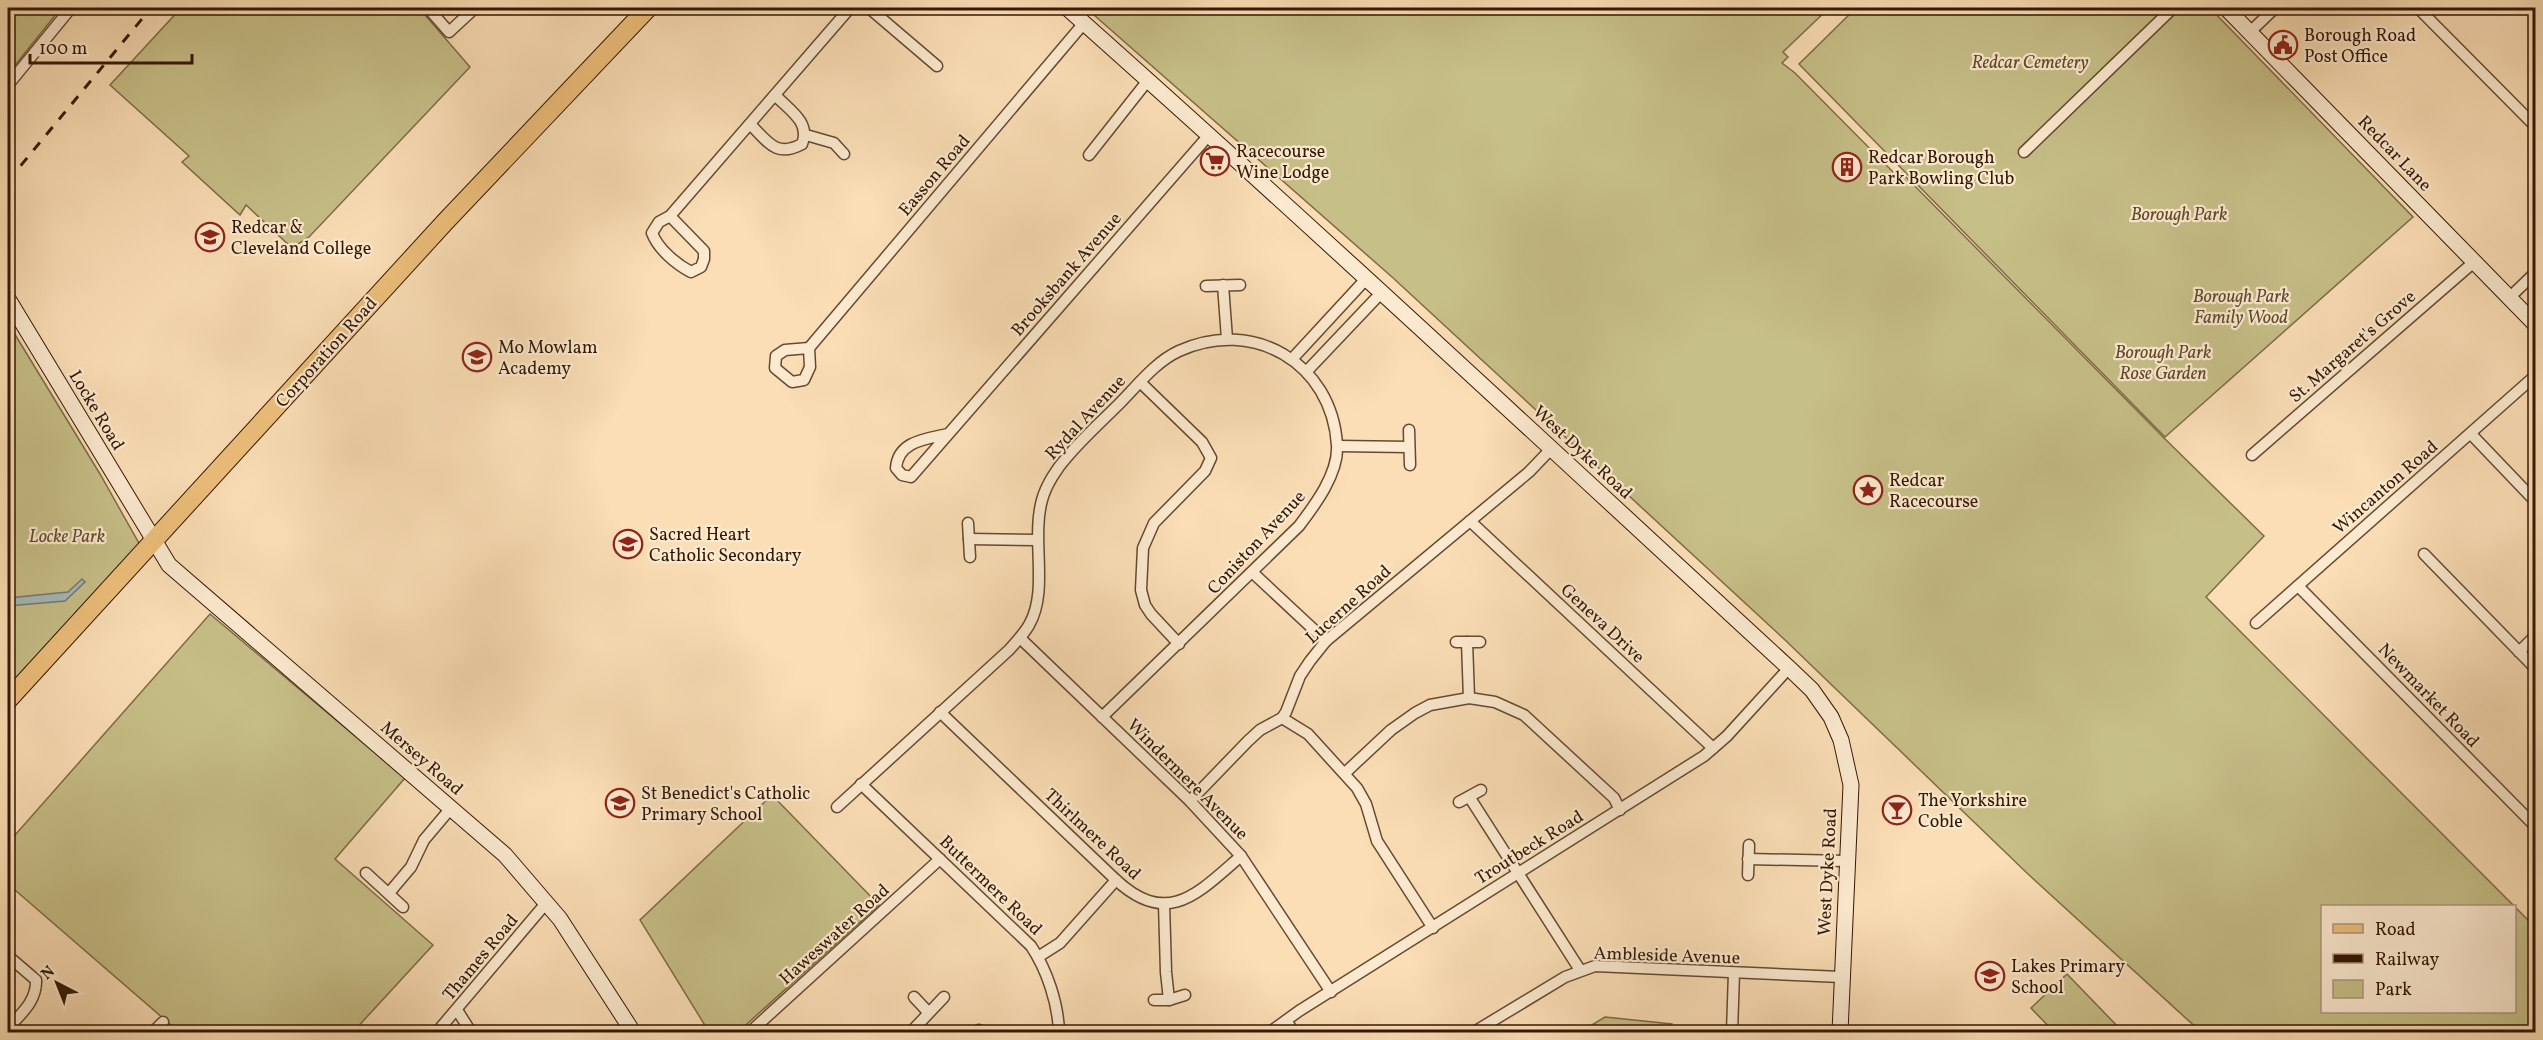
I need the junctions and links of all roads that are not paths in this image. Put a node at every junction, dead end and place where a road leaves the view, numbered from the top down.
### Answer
1 (71, 8) edge
2 (428, 8) edge
3 (475, 8) edge
4 (648, 8) edge
5 (850, 8) edge
6 (869, 8) edge
7 (1066, 8) edge
8 (2173, 8) edge
9 (2226, 8) edge
10 (2275, 8) edge
11 (2418, 8) edge
12 (1084, 23) junction
13 (2250, 32) junction
14 (938, 66) dead end
15 (1149, 80) junction
16 (8, 86) edge
17 (775, 95) junction
18 (750, 124) junction
19 (2535, 127) edge
20 (806, 135) junction
21 (1209, 135) junction
22 (2024, 152) dead end
23 (844, 154) dead end
24 (1089, 155) dead end
25 (670, 216) junction
26 (2474, 262) junction
27 (2535, 272) edge
28 (1366, 279) junction
29 (1223, 285) junction
30 (1240, 285) dead end
31 (1206, 286) dead end
32 (1381, 292) junction
33 (2508, 297) junction
34 (8, 299) edge
35 (2535, 325) edge
36 (1227, 339) junction
37 (809, 348) dead end
38 (1293, 358) junction
39 (1307, 370) junction
40 (2535, 375) edge
41 (1140, 382) junction
42 (1408, 430) dead end
43 (948, 434) junction
44 (2471, 434) junction
45 (1338, 446) junction
46 (1409, 447) junction
47 (1551, 448) junction
48 (2252, 455) dead end
49 (1410, 465) dead end
50 (2535, 502) edge
51 (1470, 521) junction
52 (968, 523) dead end
53 (969, 539) junction
54 (1036, 540) junction
55 (154, 542) junction
56 (2424, 554) dead end
57 (970, 556) dead end
58 (1252, 572) junction
59 (2298, 586) junction
60 (2256, 623) dead end
61 (2535, 635) edge
62 (1020, 638) junction
63 (1326, 642) junction
64 (1480, 642) dead end
65 (1179, 644) junction
66 (2519, 652) junction
67 (1789, 668) junction
68 (2535, 669) edge
69 (1469, 698) junction
70 (8, 700) edge
71 (940, 712) junction
72 (1102, 717) junction
73 (1281, 718) junction
74 (1713, 748) junction
75 (1345, 773) junction
76 (861, 784) junction
77 (1481, 790) dead end
78 (1470, 798) junction
79 (1190, 801) junction
80 (1459, 802) dead end
81 (837, 807) dead end
82 (451, 808) junction
83 (1620, 810) junction
84 (2535, 827) edge
85 (1749, 845) dead end
86 (1241, 856) junction
87 (940, 859) junction
88 (1748, 859) junction
89 (1846, 861) junction
90 (366, 873) dead end
91 (1519, 873) junction
92 (1748, 875) dead end
93 (1116, 880) junction
94 (389, 893) junction
95 (547, 902) junction
96 (1164, 904) junction
97 (403, 907) dead end
98 (1433, 928) junction
99 (8, 956) edge
100 (1038, 957) junction
101 (1580, 970) junction
102 (1734, 973) junction
103 (1841, 977) junction
104 (1331, 992) junction
105 (1185, 995) dead end
106 (914, 997) dead end
107 (944, 997) dead end
108 (1154, 1000) dead end
109 (1170, 1000) junction
110 (457, 1010) junction
111 (928, 1012) junction
112 (1286, 1021) junction
113 (163, 1022) dead end
114 (8, 1028) edge
115 (754, 1031) edge
116 (153, 1032) edge
117 (437, 1032) edge
118 (471, 1032) edge
119 (633, 1032) edge
120 (911, 1032) edge
121 (1059, 1032) edge
122 (1270, 1032) edge
123 (1294, 1032) edge
124 (1474, 1032) edge
125 (1732, 1032) edge
126 (1840, 1032) edge

1 - 16 street
2 - 3 street
4 - 55 main road, Corporation Road
5 - 17 street
6 - 14 street
7 - 12 street, West Dyke Road
8 - 22 street
9 - 13 street, Redcar Lane
10 - 13 street
11 - 19 street
12 - 15 street, West Dyke Road
12 - 37 street, Easson Road
13 - 26 street, Redcar Lane
15 - 21 street, West Dyke Road
15 - 24 street
17 - 18 street
17 - 20 street
18 - 20 street
18 - 25 street
20 - 23 street
21 - 28 street, West Dyke Road
21 - 43 street, Brooksbank Avenue
25 - 25 street
26 - 33 street, Redcar Lane
26 - 48 street, St. Margaret's Grove
27 - 33 street
28 - 32 street, West Dyke Road
28 - 38 street
29 - 30 street
29 - 31 street
29 - 36 street
32 - 39 street
32 - 47 street, West Dyke Road
33 - 35 street, Redcar Lane
34 - 55 street, Locke Road
36 - 38 street, Rydal Avenue
36 - 41 street, Rydal Avenue
38 - 39 street
39 - 45 street
40 - 44 street, Wincanton Road
41 - 54 street, Rydal Avenue
41 - 65 street
42 - 46 street
43 - 43 street, Brooksbank Avenue
44 - 50 street
44 - 59 street, Wincanton Road
45 - 46 street
45 - 58 street, Coniston Avenue
46 - 49 street
47 - 51 street, Lucerne Road
47 - 67 street, West Dyke Road
51 - 63 street, Lucerne Road
51 - 74 street, Geneva Drive
52 - 53 street
53 - 54 street
53 - 57 street
54 - 62 street, Rydal Avenue
55 - 70 main road, Corporation Road
55 - 82 street, Mersey Road
56 - 66 street
58 - 63 street
58 - 65 street, Coniston Avenue
59 - 60 street, Wincanton Road
59 - 84 street, Newmarket Road
61 - 66 street
62 - 71 street, Rydal Avenue
62 - 72 street, Windermere Avenue
63 - 73 street, Lucerne Road
64 - 69 street
65 - 72 street, Coniston Avenue
66 - 68 street
67 - 74 street, Troutbeck Road
67 - 89 street, West Dyke Road
69 - 75 street
69 - 83 street
71 - 76 street, Rydal Avenue
71 - 93 street, Thirlmere Road
72 - 79 street, Windermere Avenue
73 - 75 street
73 - 79 street
74 - 83 street, Troutbeck Road
75 - 98 street
76 - 81 street, Rydal Avenue
76 - 87 street, Buttermere Road
77 - 78 street
78 - 80 street
78 - 91 street
79 - 86 street, Windermere Avenue
82 - 94 street
82 - 95 street, Mersey Road
83 - 91 street, Troutbeck Road
85 - 88 street
86 - 96 street
86 - 104 street, Windermere Avenue
87 - 100 street, Buttermere Road
87 - 115 street, Haweswater Road
88 - 89 street
88 - 92 street
89 - 103 street, West Dyke Road
90 - 94 street
91 - 98 street, Troutbeck Road
91 - 101 street
93 - 96 street, Thirlmere Road
93 - 100 street
94 - 97 street
95 - 110 street, Thames Road
95 - 119 street, Mersey Road
96 - 109 street
98 - 104 street, Troutbeck Road
99 - 114 street
100 - 121 street, Buttermere Road
101 - 102 street, Ambleside Avenue
101 - 124 street, Ambleside Avenue
102 - 103 street, Ambleside Avenue
102 - 125 street
103 - 126 street, West Dyke Road
104 - 112 street, Troutbeck Road
105 - 109 street
106 - 111 street
107 - 111 street
108 - 109 street
110 - 117 street, Thames Road
110 - 118 street
111 - 120 street
112 - 122 street, Troutbeck Road
112 - 123 street
113 - 116 street

